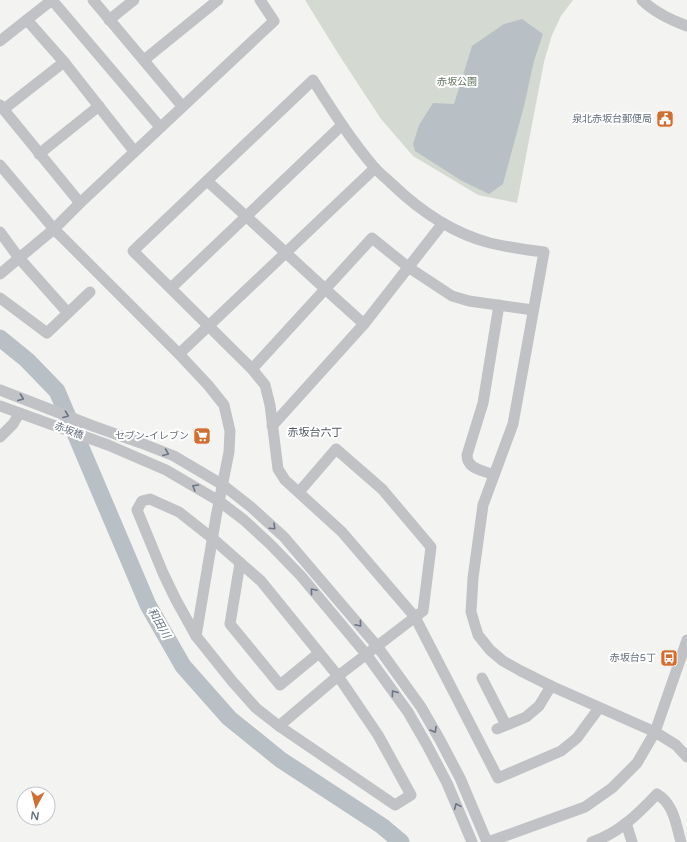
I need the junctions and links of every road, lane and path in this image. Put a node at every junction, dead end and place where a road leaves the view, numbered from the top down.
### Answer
1 (52, 0) edge
2 (93, 0) edge
3 (134, 0) edge
4 (218, 0) edge
5 (260, 0) edge
6 (642, 0) edge
7 (27, 20) junction
8 (109, 20) junction
9 (687, 26) edge
10 (0, 41) edge
11 (144, 60) junction
12 (64, 62) junction
13 (99, 106) junction
14 (182, 106) junction
15 (2, 107) edge
16 (342, 125) junction
17 (160, 127) junction
18 (134, 151) junction
19 (39, 154) junction
20 (0, 165) edge
21 (375, 168) junction
22 (207, 181) junction
23 (80, 203) junction
24 (247, 216) junction
25 (443, 223) junction
26 (54, 229) junction
27 (0, 232) edge
28 (286, 253) junction
29 (19, 258) junction
30 (408, 267) junction
31 (0, 274) edge
32 (171, 288) junction
33 (325, 290) junction
34 (90, 292) dead end
35 (0, 298) edge
36 (499, 305) junction
37 (533, 310) junction
38 (68, 313) junction
39 (364, 324) junction
40 (209, 325) junction
41 (178, 354) junction
42 (252, 369) junction
43 (0, 390) edge
44 (0, 406) edge
45 (19, 414) junction
46 (272, 426) junction
47 (0, 437) edge
48 (494, 475) junction
49 (223, 485) junction
50 (299, 492) junction
51 (219, 501) junction
52 (212, 538) junction
53 (240, 563) junction
54 (415, 617) junction
55 (196, 636) junction
56 (687, 640) edge
57 (377, 646) junction
58 (319, 653) junction
59 (366, 654) junction
60 (338, 676) junction
61 (482, 678) dead end
62 (551, 686) junction
63 (599, 708) junction
64 (279, 726) junction
65 (655, 732) junction
66 (687, 758) edge
67 (626, 823) junction
68 (520, 837) edge
69 (472, 842) edge
70 (488, 842) edge
71 (592, 842) edge
72 (632, 842) edge
73 (681, 842) edge

1 - 7 street
1 - 17 street
2 - 8 street
3 - 8 street
4 - 11 street
5 - 14 street
6 - 9 street
7 - 10 street
7 - 12 street
8 - 11 street
11 - 14 street
12 - 13 street
12 - 15 street
13 - 18 street
13 - 19 street
14 - 17 street
15 - 19 street
16 - 21 street
16 - 22 street
16 - 24 street
17 - 18 street
18 - 23 street
19 - 23 street
20 - 26 street
21 - 25 street
21 - 28 street
22 - 24 street
22 - 32 street
23 - 26 street
24 - 28 street
24 - 32 street
25 - 30 street
25 - 37 street
26 - 29 street
26 - 41 street
27 - 29 street
28 - 33 street
28 - 40 street
29 - 31 street
29 - 38 street
30 - 33 street
30 - 36 street
30 - 39 street
32 - 40 street
33 - 39 street
33 - 42 street
34 - 38 street
35 - 38 street
36 - 37 street
36 - 48 street
37 - 48 street
39 - 46 street
40 - 41 street
40 - 42 street
41 - 49 street
42 - 46 street
43 -> 49 street, 赤坂橋
44 - 45 street, 赤坂橋
45 - 47 street
51 -> 45 street, 赤坂橋
46 - 50 street
48 - 62 street
49 - 51 street
49 -> 57 street, 赤坂橋
50 - 54 street
50 - 54 street
51 - 52 street
59 -> 51 street, 赤坂橋
52 - 53 street
52 - 55 street
52 - 55 street
53 - 58 street
53 - 58 street
54 - 57 street
54 - 63 street
55 - 64 street
56 - 65 street
57 - 59 street
57 -> 70 street, 赤坂橋
58 - 60 street
59 - 60 street
69 -> 59 street, 赤坂橋
60 - 64 street
60 - 64 street
61 - 62 street
62 - 63 street
63 - 65 street
65 - 66 street
65 - 68 street
67 - 71 street
67 - 72 street
67 - 73 street
68 - 70 street

